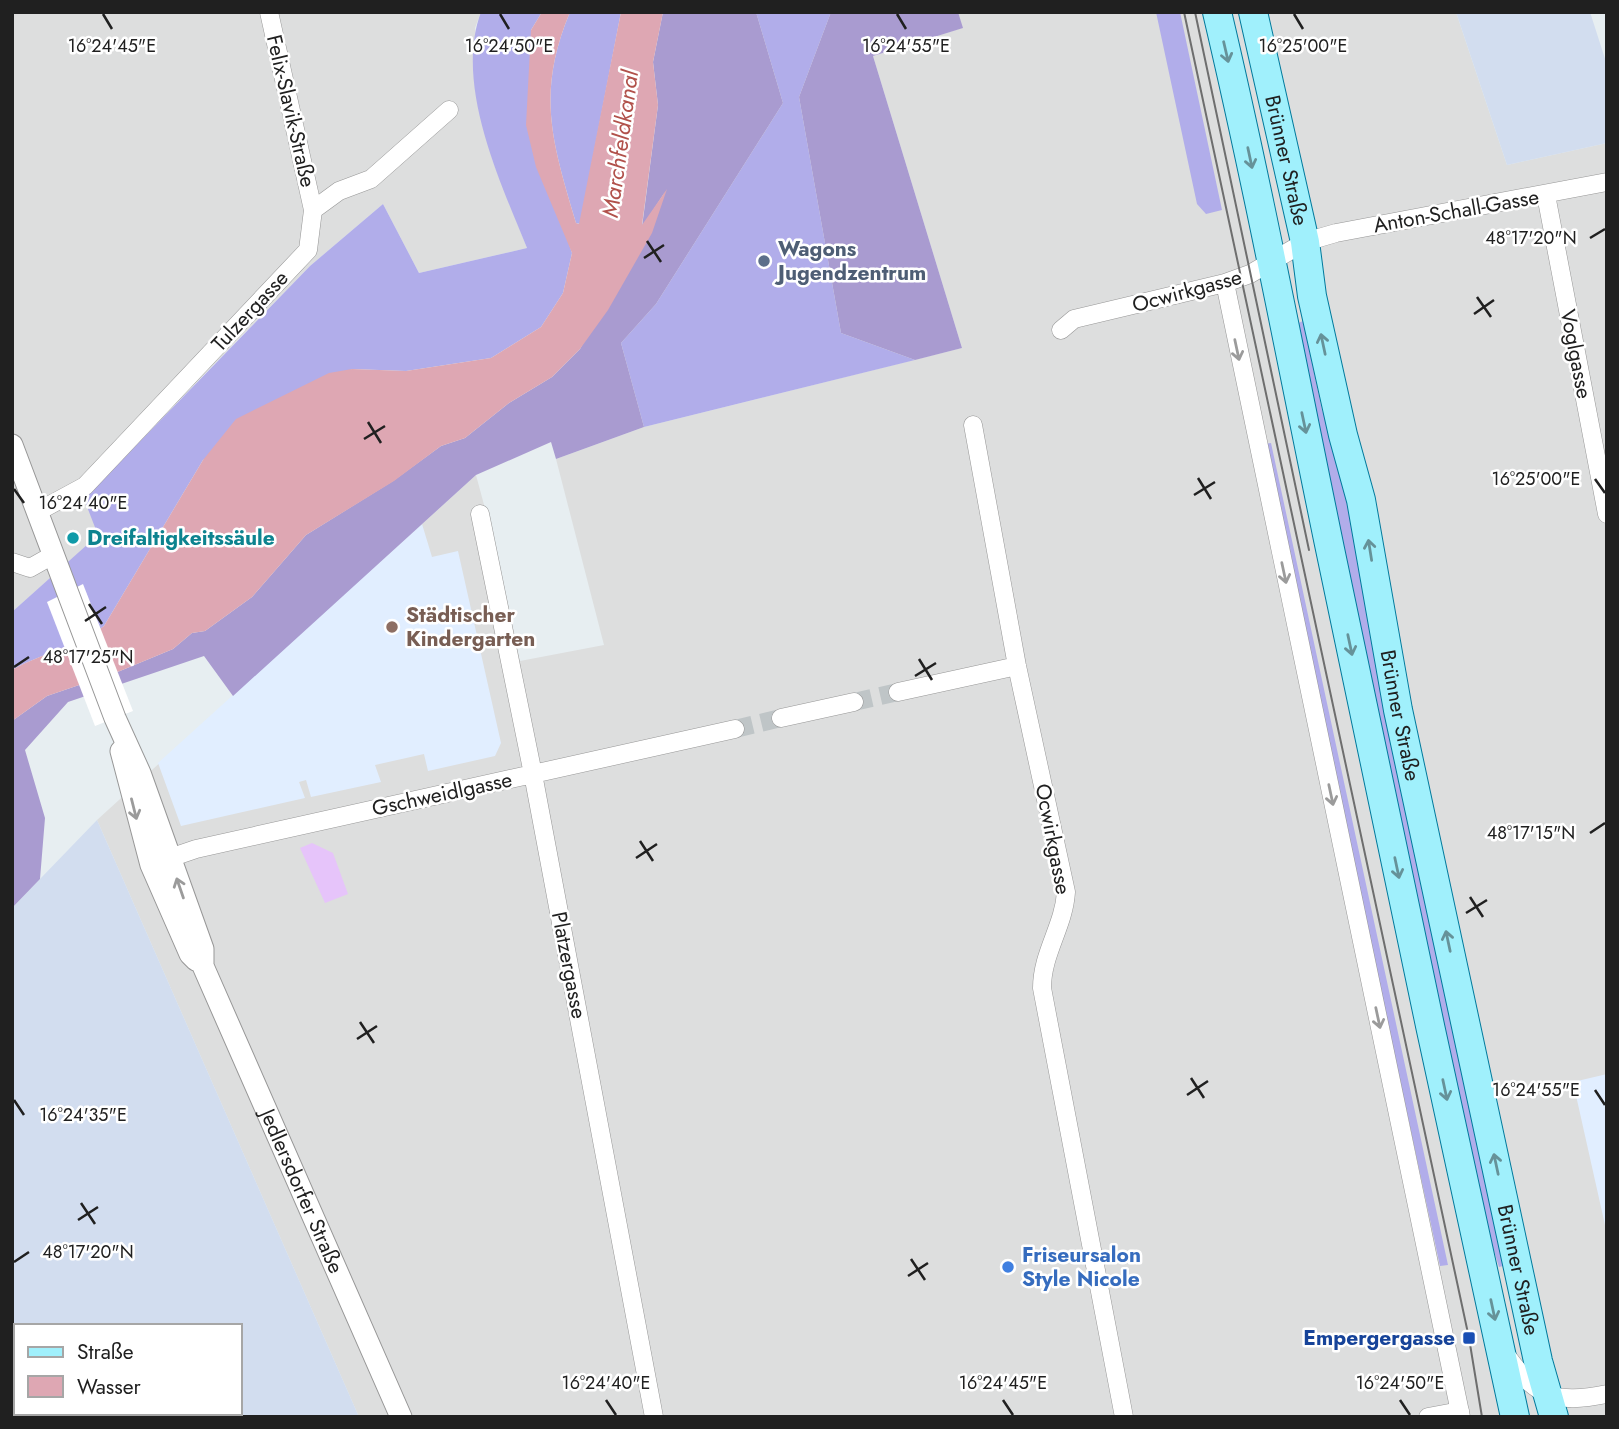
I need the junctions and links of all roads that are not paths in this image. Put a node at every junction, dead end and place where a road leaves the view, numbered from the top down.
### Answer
1 (269, 12) edge
2 (1217, 12) edge
3 (1253, 12) edge
4 (449, 110) dead end
5 (1607, 182) edge
6 (1546, 195) junction
7 (313, 210) junction
8 (1305, 242) junction
9 (1271, 260) junction
10 (1225, 283) junction
11 (1061, 330) dead end
12 (973, 425) dead end
13 (12, 445) edge
14 (37, 512) junction
15 (480, 514) dead end
16 (1607, 514) edge
17 (53, 555) junction
18 (12, 562) edge
19 (1017, 666) junction
20 (898, 692) tunnel mouth
21 (854, 702) tunnel mouth
22 (781, 719) tunnel mouth
23 (735, 729) tunnel mouth
24 (533, 774) junction
25 (161, 861) junction
26 (1502, 1349) junction
27 (1607, 1394) edge
28 (1552, 1407) edge
29 (1461, 1414) edge
30 (401, 1417) edge
31 (654, 1417) edge
32 (1124, 1417) edge
33 (1429, 1417) edge
34 (1516, 1417) edge

1 - 7 street, Felix-Slavik-Straße
2 -> 9 main road, Brünner Straße
3 - 8 main road, Brünner Straße
4 - 7 street
5 - 6 street, Anton-Schall-Gasse
6 - 8 street, Anton-Schall-Gasse
6 - 16 street, Voglgasse
7 - 14 street, Tulzergasse
8 - 9 street, Anton-Schall-Gasse
28 -> 8 main road, Brünner Straße
9 - 10 street, Ocwirkgasse
9 -> 26 main road, Brünner Straße
10 - 11 street, Ocwirkgasse
10 -> 29 street
12 - 19 street, Ocwirkgasse
13 - 14 street, Jedlersdorfer Straße
14 - 17 street, Jedlersdorfer Straße
15 - 24 street, Platzergasse
17 - 18 street
17 - 25 street, Jedlersdorfer Straße
19 - 20 street
19 - 32 street, Ocwirkgasse
21 - 22 street
23 - 24 street, Gschweidlgasse
24 - 25 street, Gschweidlgasse
24 - 31 street, Platzergasse
25 - 30 street, Jedlersdorfer Straße
26 - 28 street
26 - 34 main road, Brünner Straße
27 - 28 street
29 - 33 street

